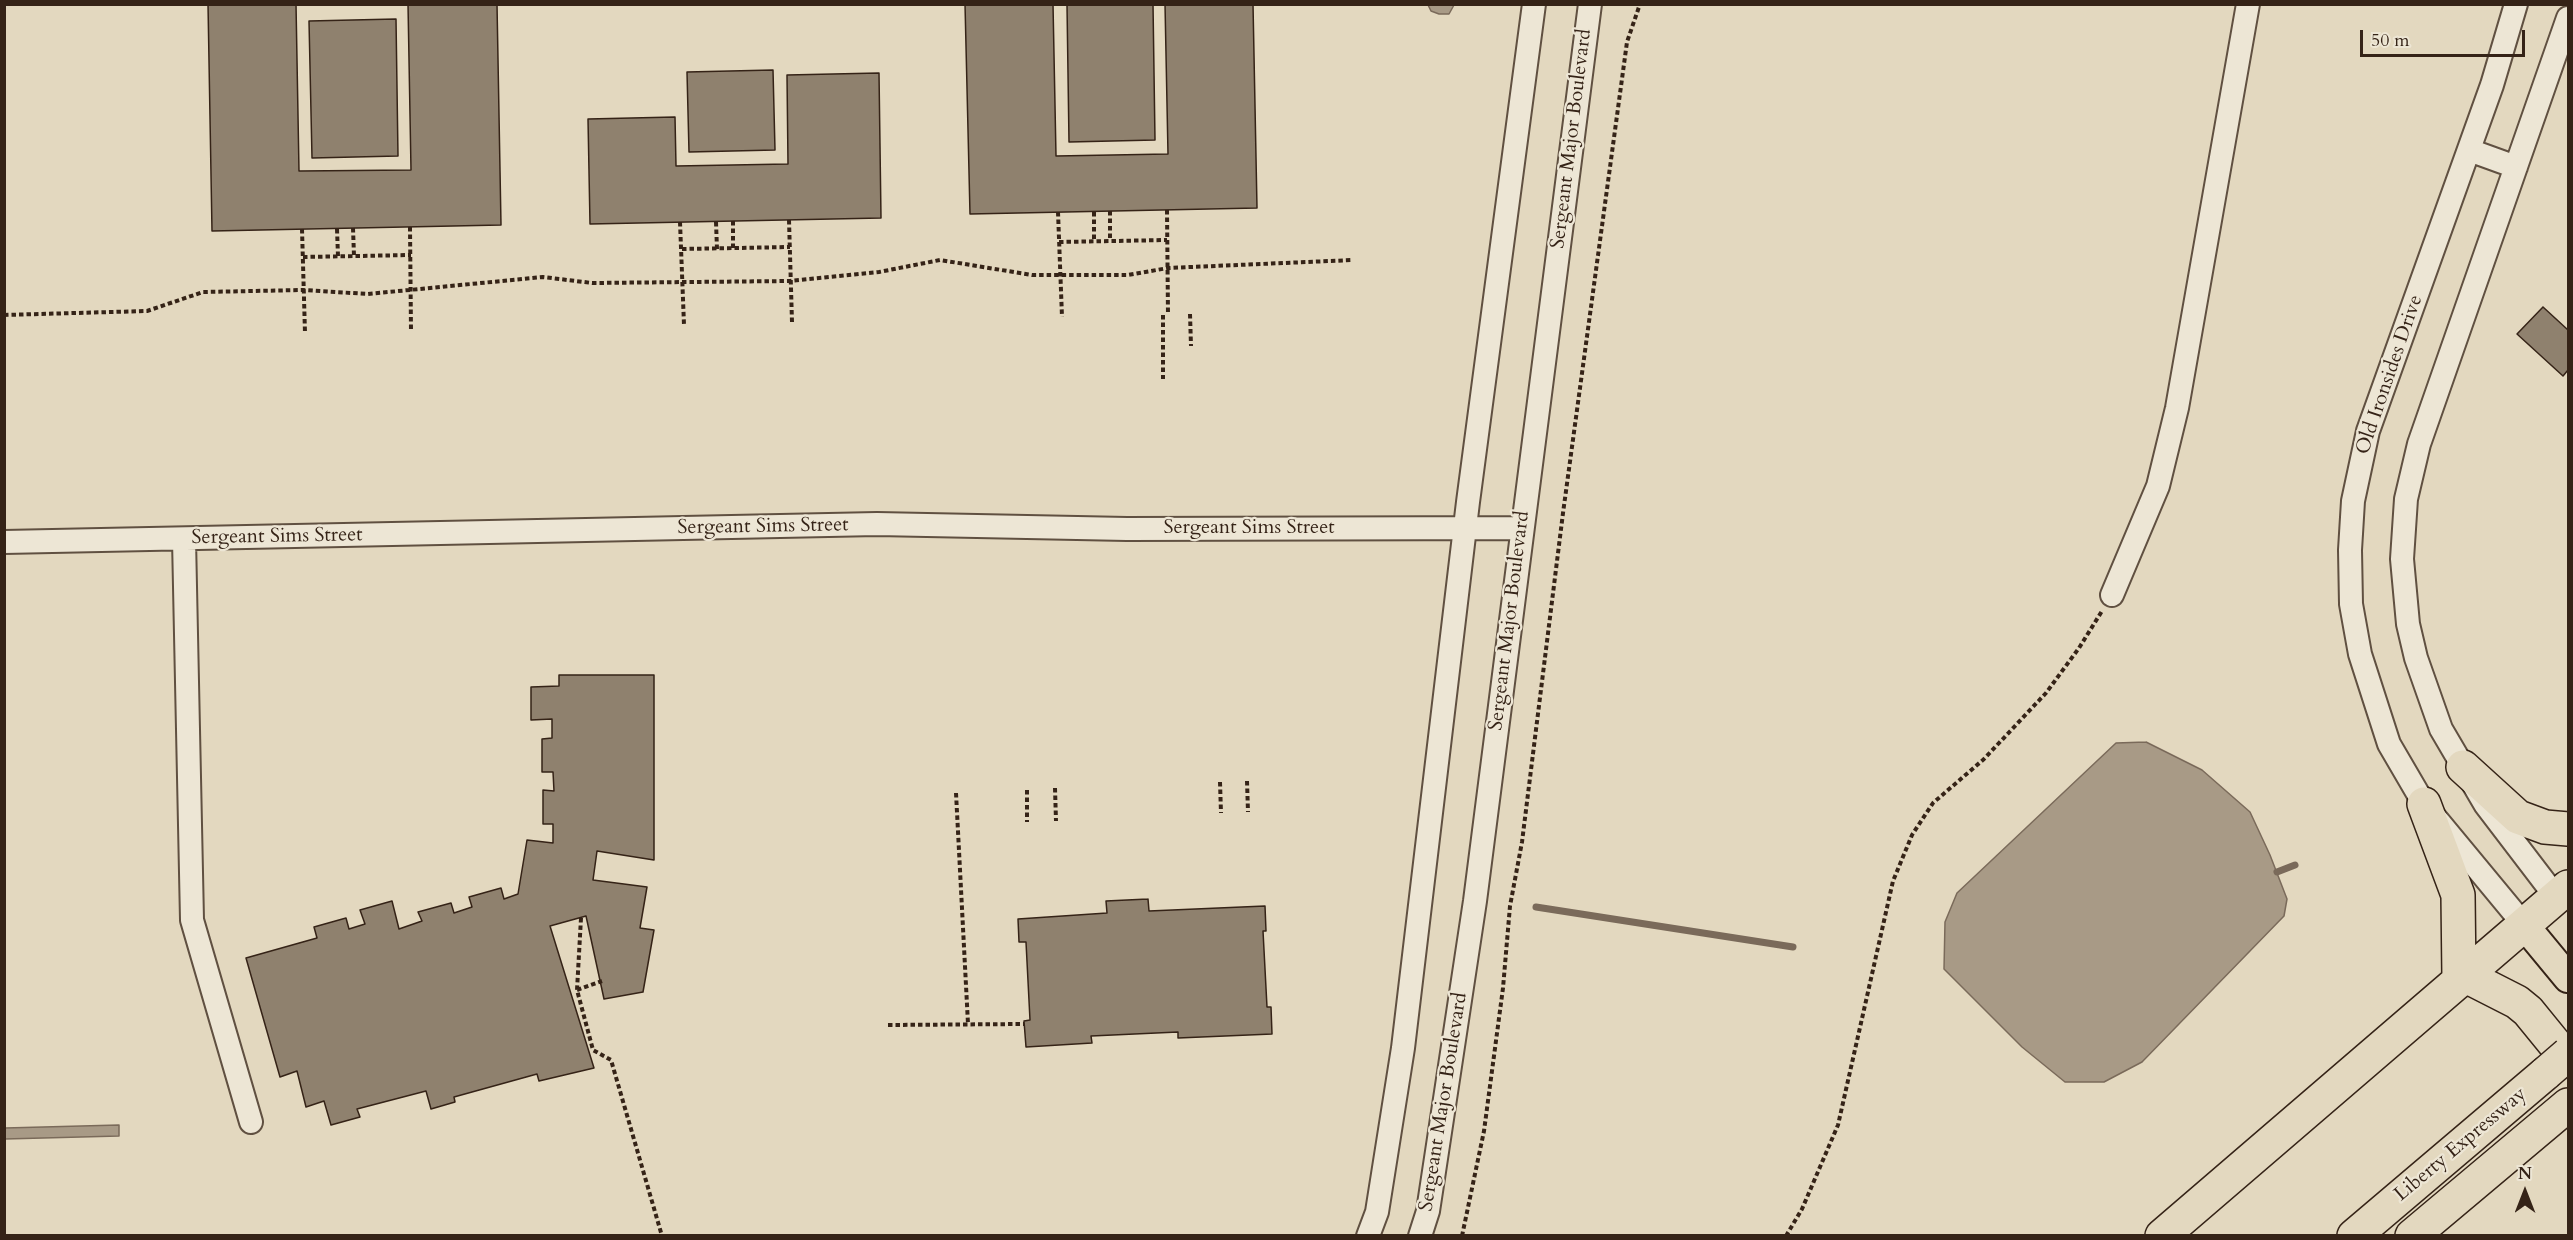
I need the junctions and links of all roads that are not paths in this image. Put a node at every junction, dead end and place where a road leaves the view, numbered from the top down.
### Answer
1 (1534, 4) edge
2 (1590, 4) edge
3 (2248, 4) edge
4 (2516, 4) edge
5 (2568, 18) edge
6 (2469, 150) junction
7 (2516, 167) junction
8 (1466, 528) junction
9 (1522, 528) junction
10 (184, 539) junction
11 (4, 543) edge
12 (2112, 595) road end
13 (2463, 768) junction
14 (2424, 804) junction
15 (2568, 829) edge
16 (2564, 899) edge
17 (2525, 926) junction
18 (2461, 977) junction
19 (2568, 978) edge
20 (2561, 1062) edge
21 (2568, 1105) edge
22 (251, 1122) dead end
23 (1368, 1236) edge
24 (1420, 1236) edge
25 (2162, 1236) edge
26 (2354, 1236) edge
27 (2412, 1236) edge

1 - 8 street
2 - 9 street, Sergeant Major Boulevard
3 - 12 street
4 - 6 street, Old Ironsides Drive
5 - 7 street
6 - 7 street
6 - 14 street, Old Ironsides Drive
7 - 13 street
8 - 9 street, Sergeant Sims Street
8 - 10 street, Sergeant Sims Street
8 - 23 street
9 - 24 street, Sergeant Major Boulevard
10 - 11 street, Sergeant Sims Street
10 - 22 street
13 - 15 highway
13 - 16 street
14 - 17 street, Old Ironsides Drive
14 - 18 highway
16 - 17 highway
17 - 18 highway
17 - 19 main road
18 - 20 highway
18 - 25 highway
20 - 26 highway, Liberty Expressway
21 - 27 highway, Liberty Expressway

